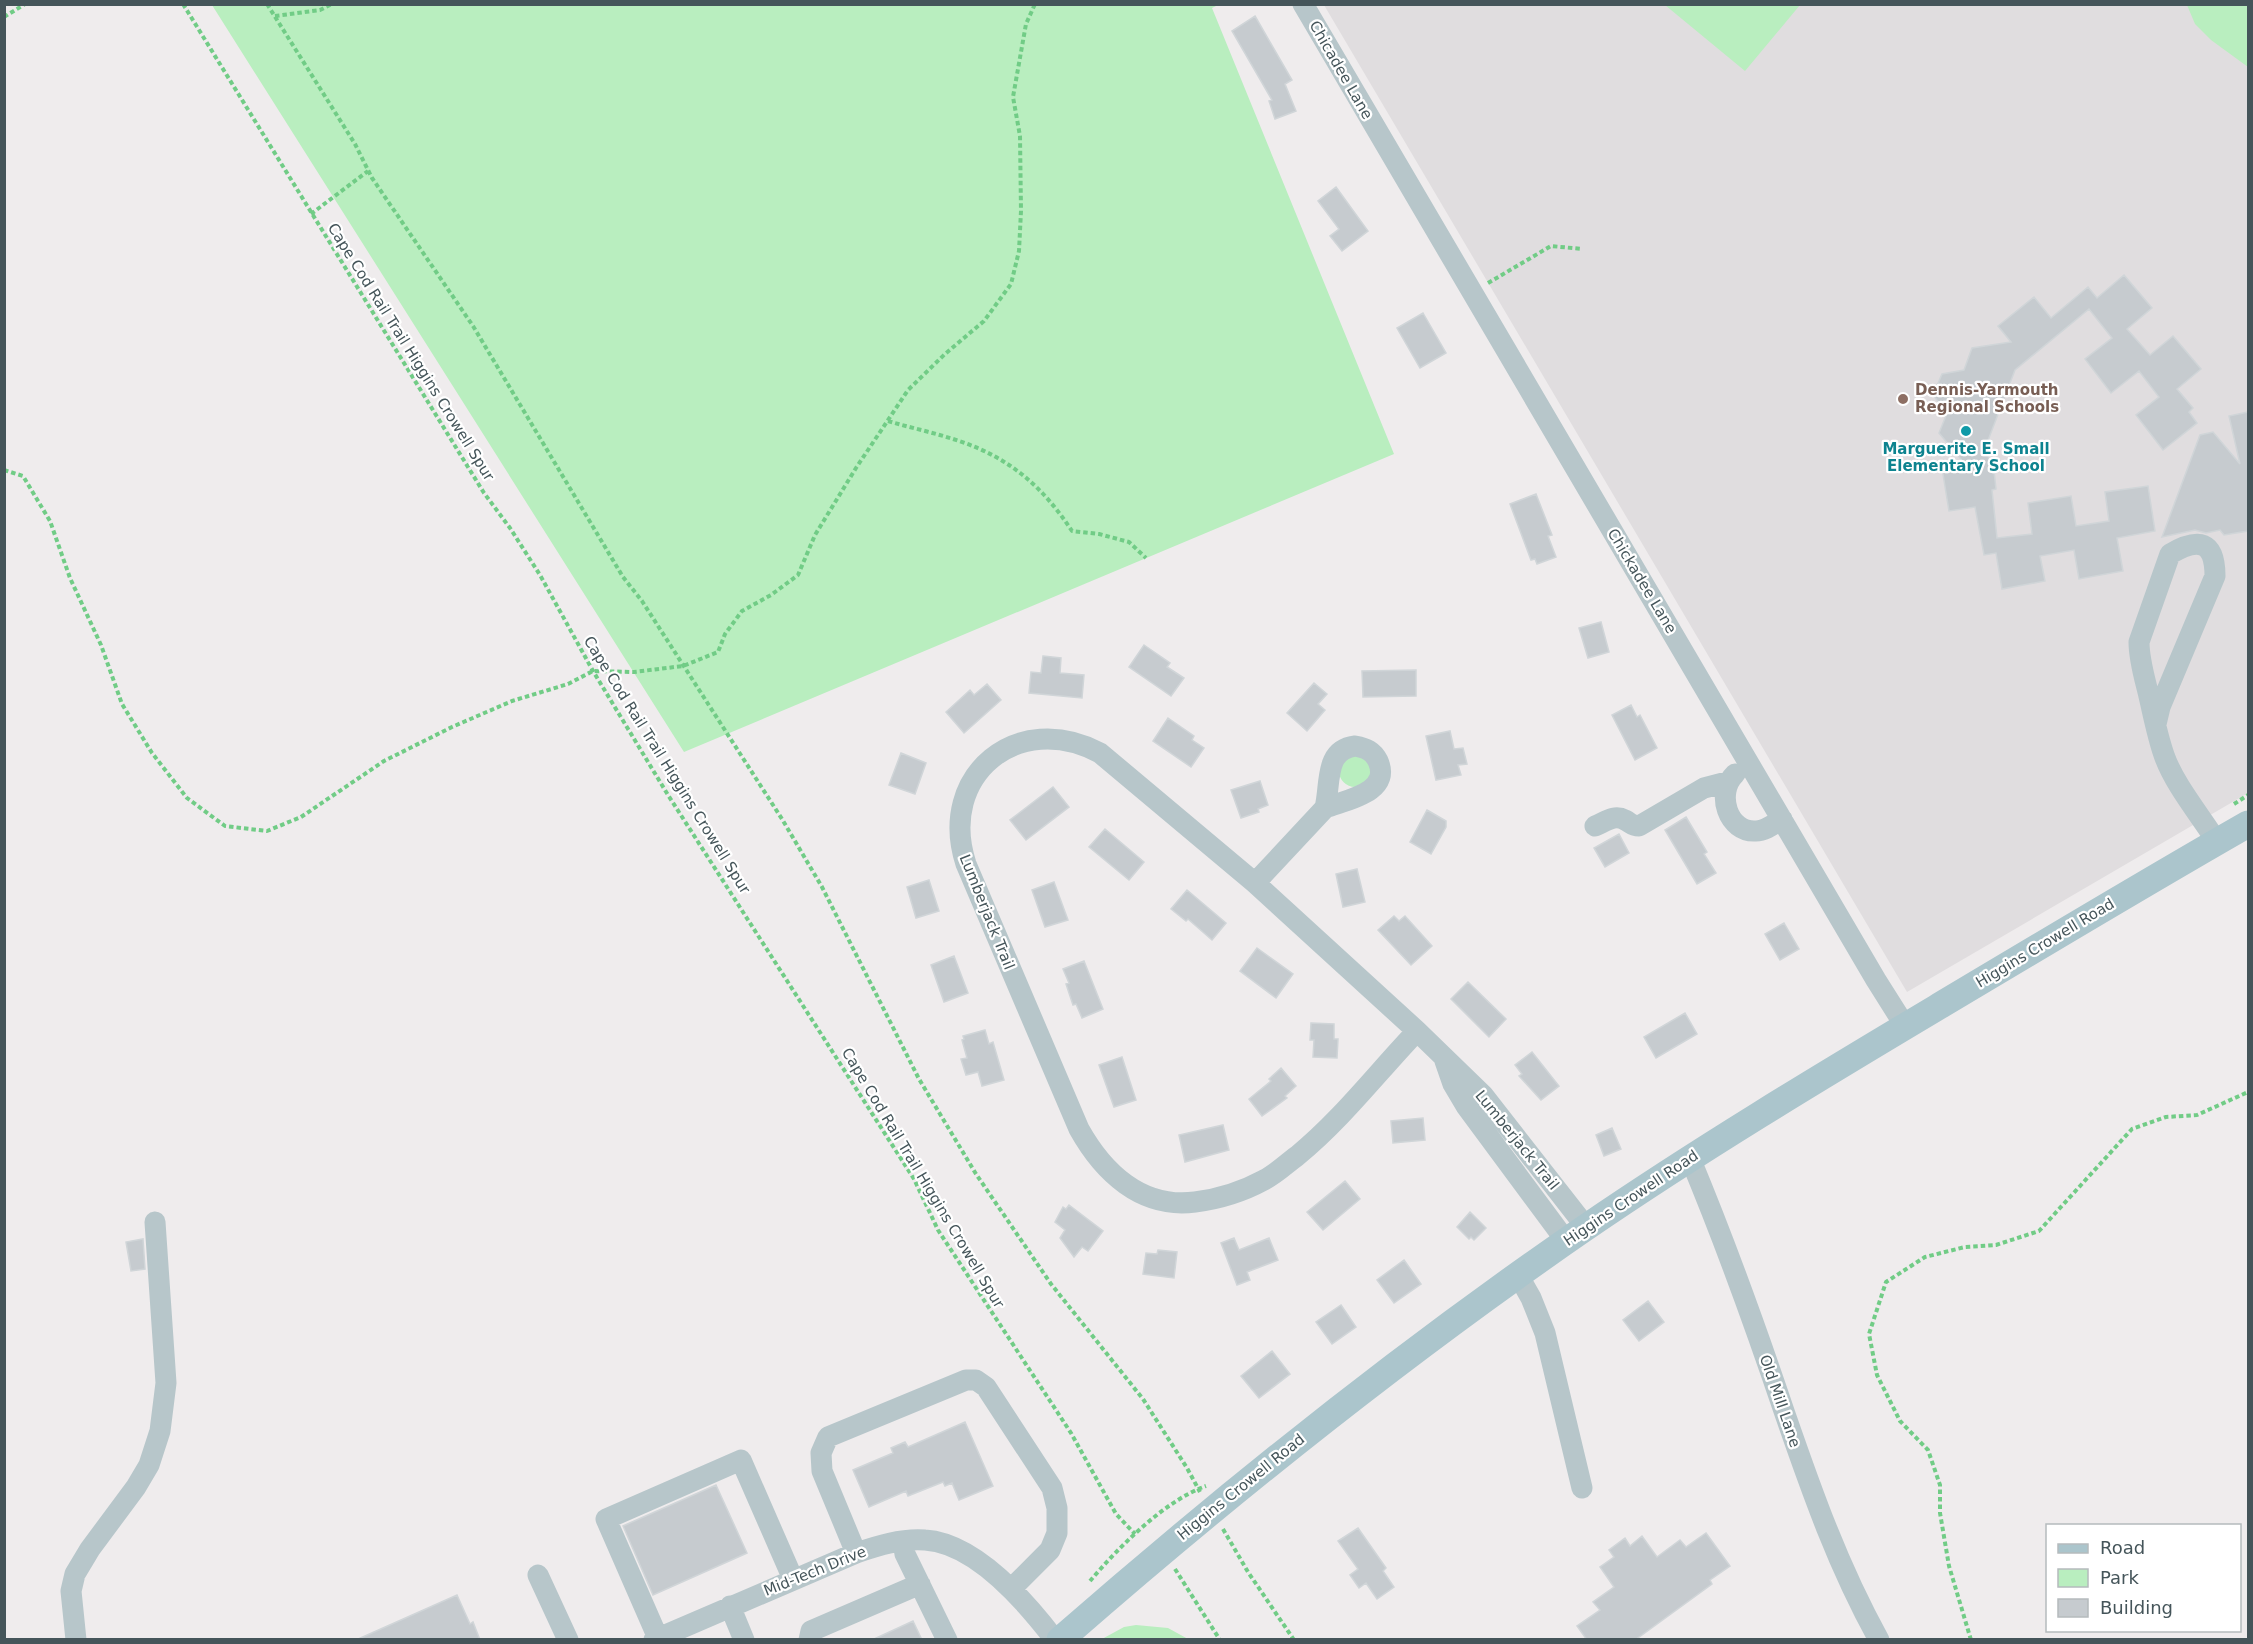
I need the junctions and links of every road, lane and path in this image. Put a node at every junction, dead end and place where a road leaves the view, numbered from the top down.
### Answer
1 (25, 4) edge
2 (183, 4) edge
3 (267, 4) edge
4 (332, 4) edge
5 (1035, 4) edge
6 (1303, 4) edge
7 (275, 16) junction
8 (4, 17) edge
9 (1379, 136) joint
10 (368, 171) junction
11 (311, 214) junction
12 (1582, 249) dead end
13 (1472, 292) junction
14 (888, 421) junction
15 (4, 470) edge
16 (1146, 558) dead end
17 (682, 666) junction
18 (593, 672) junction
19 (2156, 724) junction
20 (1750, 764) junction
21 (1727, 782) junction
22 (1325, 808) dead end
23 (1782, 819) junction
24 (2248, 824) edge
25 (1595, 826) dead end
26 (2217, 842) junction
27 (1255, 883) junction
28 (1905, 1026) junction
29 (1417, 1031) junction
30 (1444, 1058) junction
31 (2248, 1092) edge
32 (1529, 1154) junction
33 (1690, 1158) junction
34 (1512, 1167) junction
35 (154, 1222) dead end
36 (1576, 1234) junction
37 (1518, 1275) junction
38 (1582, 1488) dead end
39 (1213, 1510) junction
40 (1135, 1534) dead end
41 (903, 1542) junction
42 (1163, 1550) junction
43 (856, 1553) junction
44 (538, 1575) dead end
45 (793, 1579) junction
46 (920, 1584) junction
47 (1011, 1589) junction
48 (730, 1606) junction
49 (664, 1637) edge
50 (76, 1640) edge
51 (568, 1640) edge
52 (744, 1640) edge
53 (809, 1640) edge
54 (947, 1640) edge
55 (1054, 1640) edge
56 (1060, 1640) edge
57 (1220, 1640) edge
58 (1294, 1640) edge
59 (1879, 1640) edge
60 (1971, 1640) edge

1 - 8 path
2 - 11 path, Cape Cod Rail Trail Higgins Crowell Spur
3 - 7 path
4 - 7 path
5 - 14 path
6 - 9 street, Chicadee Lane
7 - 10 path
9 - 13 street, Chickadee Lane
10 - 11 path
10 - 17 path
11 - 18 path, Cape Cod Rail Trail Higgins Crowell Spur
12 - 13 path
13 - 20 street, Chickadee Lane
14 - 16 path
14 - 17 path
15 - 18 path
17 - 18 path
17 - 39 path
18 - 40 path, Cape Cod Rail Trail Higgins Crowell Spur
19 - 19 street
19 - 26 street
20 - 21 street
20 - 23 street, Chickadee Lane
21 - 23 street
21 - 25 street
22 - 27 street
23 - 28 street, Chickadee Lane
24 - 26 main road, Higgins Crowell Road
26 - 28 main road, Higgins Crowell Road
27 - 29 street, Lumberjack Trail
27 - 29 street, Lumberjack Trail
28 - 33 main road, Higgins Crowell Road
29 - 30 street, Lumberjack Trail
30 - 32 street, Lumberjack Trail
30 - 34 street, Lumberjack Trail
31 - 60 path
32 - 34 street
32 - 36 street, Lumberjack Trail
33 - 36 main road, Higgins Crowell Road
33 - 59 street, Old Mill Lane
34 - 36 street, Lumberjack Trail
35 - 50 street
36 - 37 main road, Higgins Crowell Road
37 - 38 street
37 - 39 main road, Higgins Crowell Road
39 - 42 main road, Higgins Crowell Road
39 - 58 path
41 - 43 street, Mid-Tech Drive
41 - 46 street
41 - 47 street, Mid-Tech Drive
42 - 56 main road, Higgins Crowell Road
42 - 57 path
43 - 45 street, Mid-Tech Drive
43 - 47 street
44 - 51 street
45 - 48 street, Mid-Tech Drive
45 - 49 street
46 - 53 street
46 - 54 street
47 - 55 street, Mid-Tech Drive
48 - 49 street, Mid-Tech Drive
48 - 52 street

